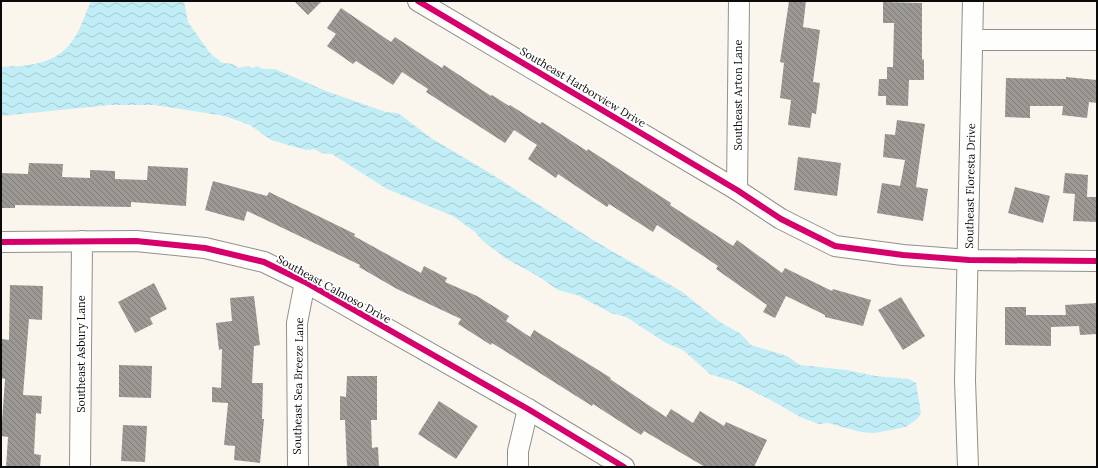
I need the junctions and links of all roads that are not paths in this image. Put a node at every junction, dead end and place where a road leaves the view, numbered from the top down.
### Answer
1 (418, 1) edge
2 (739, 1) edge
3 (973, 1) edge
4 (973, 40) junction
5 (1097, 40) edge
6 (737, 190) junction
7 (82, 241) junction
8 (1, 242) edge
9 (969, 260) junction
10 (1097, 261) edge
11 (305, 282) junction
12 (528, 409) junction
13 (80, 467) edge
14 (298, 467) edge
15 (518, 467) edge
16 (624, 467) edge
17 (968, 467) edge

1 - 6 street, Southeast Harborview Drive
2 - 6 street, Southeast Arton Lane
3 - 4 street, Southeast Floresta Drive
4 - 5 street
4 - 9 street, Southeast Floresta Drive
6 - 9 street, Southeast Harborview Drive
7 - 8 street, Southeast Calmoso Drive
7 - 11 street, Southeast Calmoso Drive
7 - 13 street, Southeast Asbury Lane
9 - 10 street, Southeast Harborview Drive
9 - 17 street, Southeast Floresta Drive
11 - 12 street, Southeast Calmoso Drive
11 - 14 street, Southeast Sea Breeze Lane
12 - 15 street
12 - 16 street, Southeast Calmoso Drive

